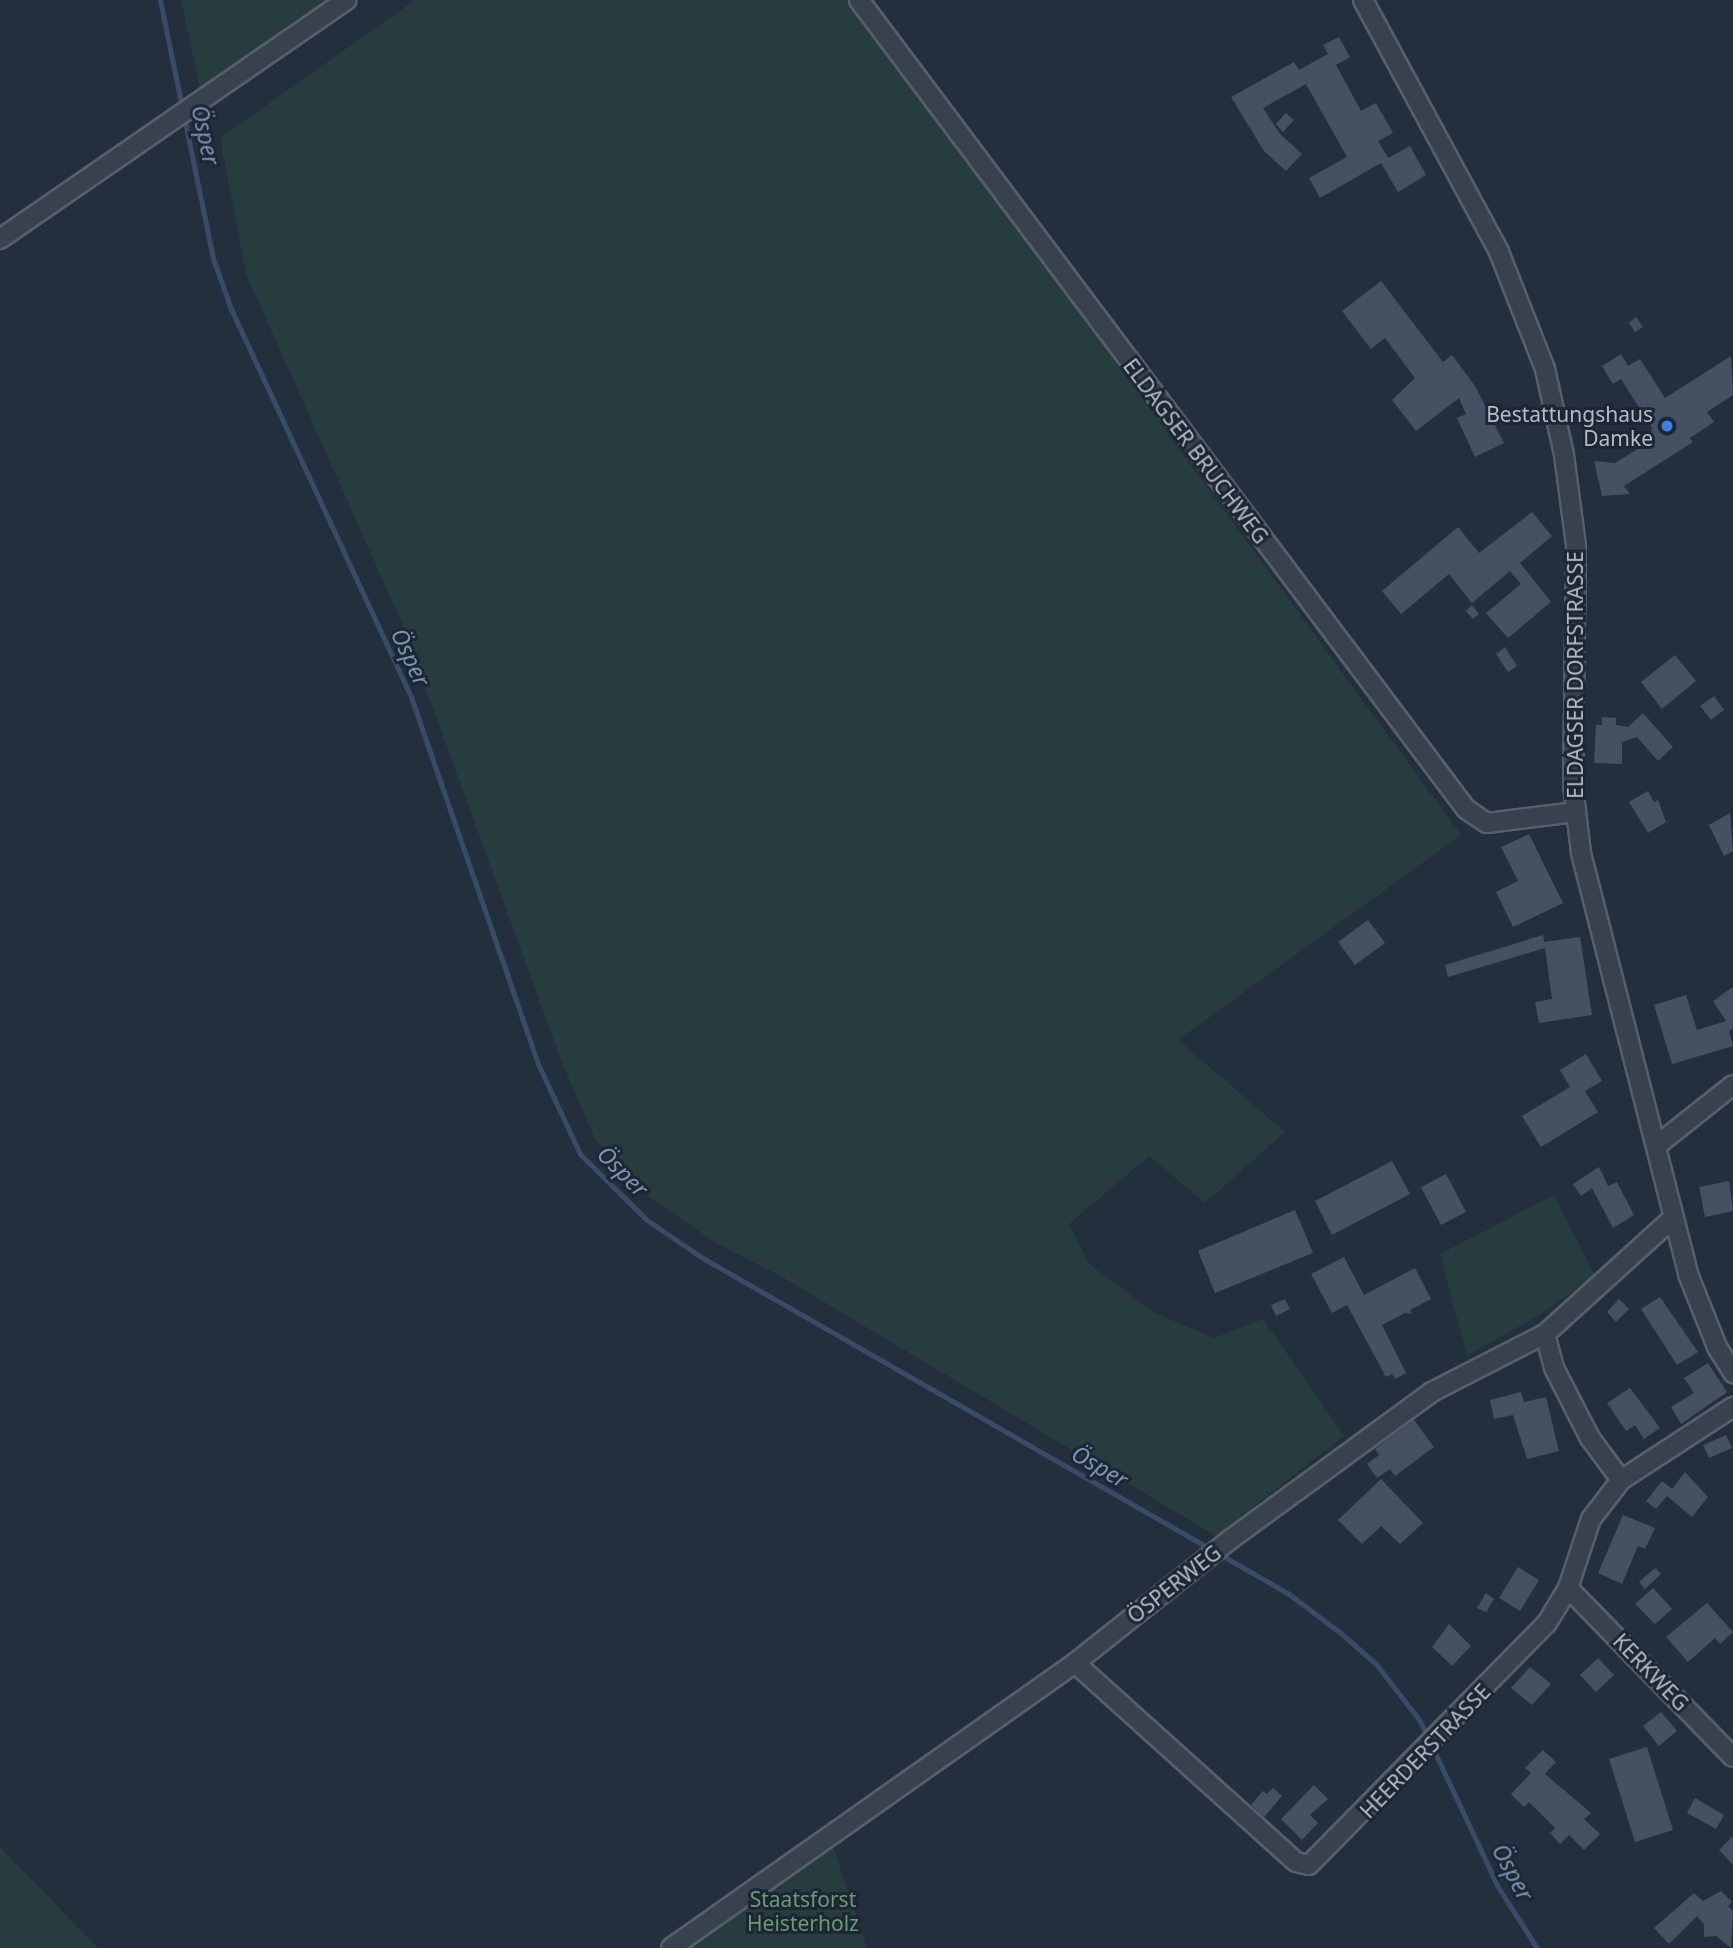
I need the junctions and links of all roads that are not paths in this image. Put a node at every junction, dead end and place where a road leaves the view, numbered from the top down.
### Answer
1 (347, 0) edge
2 (859, 0) edge
3 (1363, 0) edge
4 (0, 239) edge
5 (1575, 812) junction
6 (1733, 1085) edge
7 (1656, 1146) junction
8 (1673, 1218) junction
9 (1545, 1334) junction
10 (1733, 1373) edge
11 (1733, 1407) edge
12 (1621, 1480) junction
13 (1568, 1588) junction
14 (1075, 1662) junction
15 (1733, 1757) edge
16 (671, 1948) edge

1 - 4 street
2 - 5 street, ELDAGSER BRUCHWEG
3 - 5 street, ELDAGSER DORFSTRASSE
5 - 7 street, ELDAGSER DORFSTRASSE
6 - 7 street
7 - 8 street, ELDAGSER DORFSTRASSE
8 - 9 street, ÖSPERWEG
8 - 10 street, ELDAGSER DORFSTRASSE
9 - 12 street
9 - 14 street, ÖSPERWEG
11 - 12 street, HEERDERSTRASSE
12 - 13 street, HEERDERSTRASSE
13 - 14 street, HEERDERSTRASSE
13 - 15 street, KERKWEG
14 - 16 street, ÖSPERWEG

